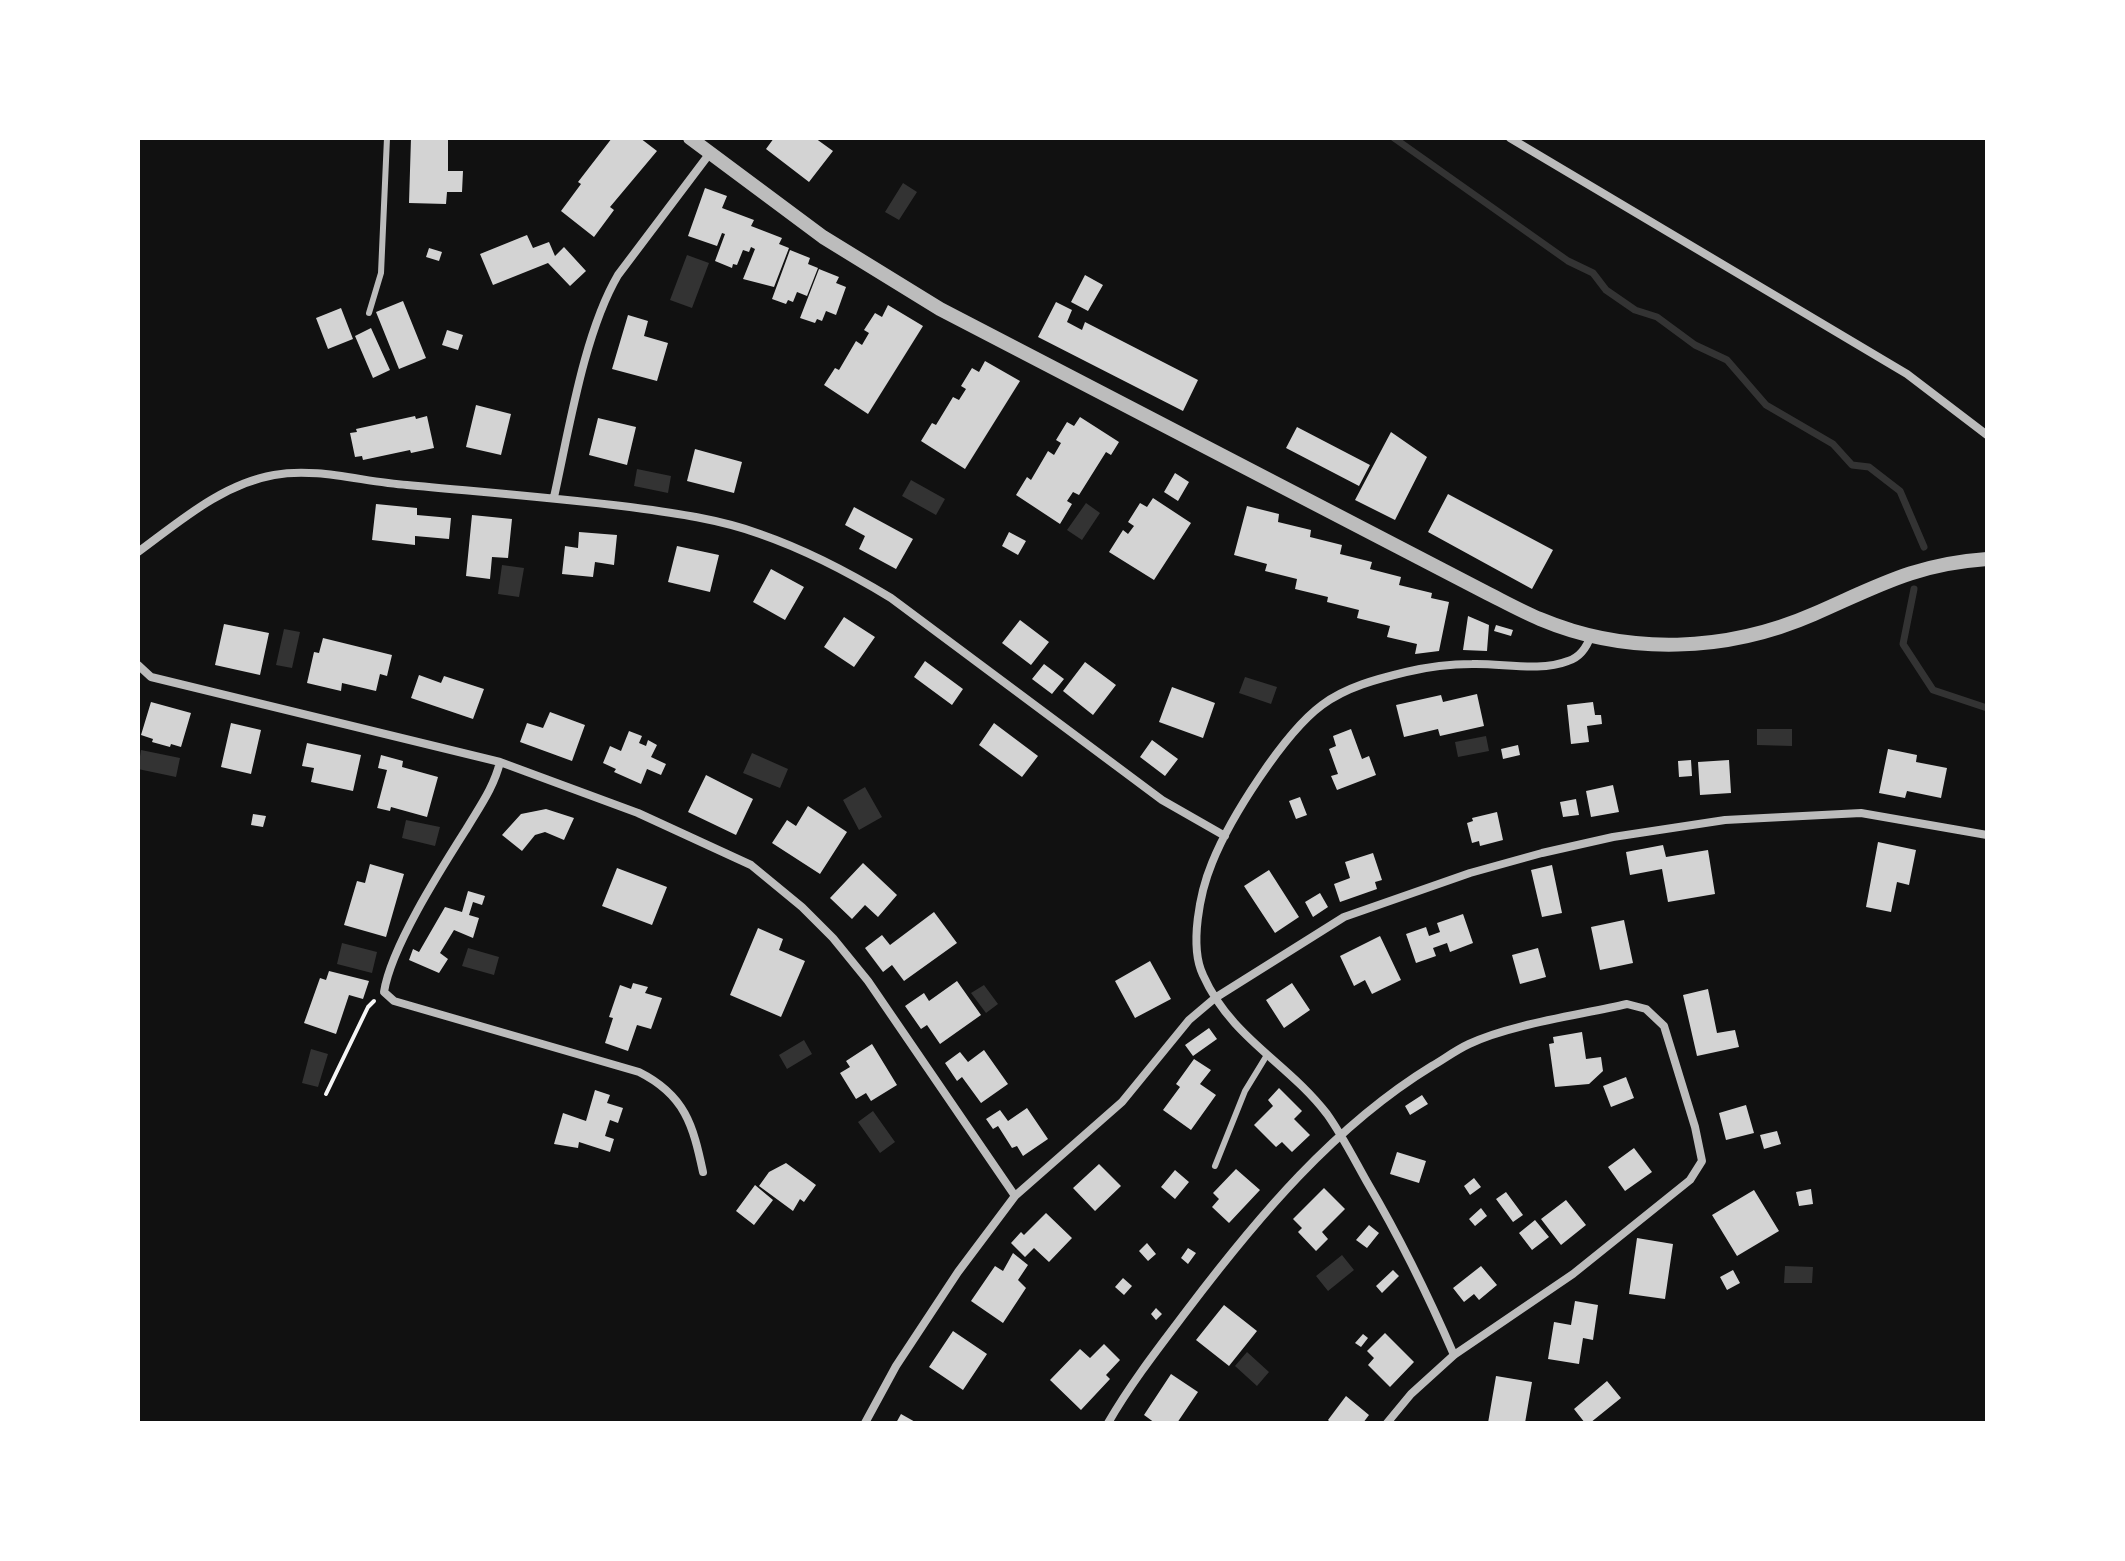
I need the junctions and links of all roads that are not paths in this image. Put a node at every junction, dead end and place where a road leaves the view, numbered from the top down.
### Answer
1 (387, 138) edge
2 (690, 138) edge
3 (1510, 138) edge
4 (710, 153) junction
5 (369, 313) dead end
6 (1987, 435) edge
7 (554, 497) junction
8 (138, 552) edge
9 (1987, 559) edge
10 (1591, 635) junction
11 (138, 665) edge
12 (500, 762) junction
13 (1987, 835) edge
14 (1225, 836) junction
15 (1215, 998) junction
16 (1267, 1055) junction
17 (1341, 1135) junction
18 (1215, 1166) dead end
19 (703, 1172) dead end
20 (1015, 1196) junction
21 (1454, 1355) junction
22 (865, 1423) edge
23 (1108, 1423) edge
24 (1387, 1423) edge

1 - 5 lane
2 - 4 street
3 - 6 street
4 - 7 street
4 - 10 street
7 - 8 street
7 - 14 street
9 - 10 street
10 - 14 street
11 - 12 street
12 - 19 street
12 - 20 street
13 - 15 street
14 - 15 street
15 - 16 street
15 - 20 street
16 - 17 street
16 - 18 lane
17 - 21 street
17 - 21 street
17 - 23 street
20 - 22 street
21 - 24 street

